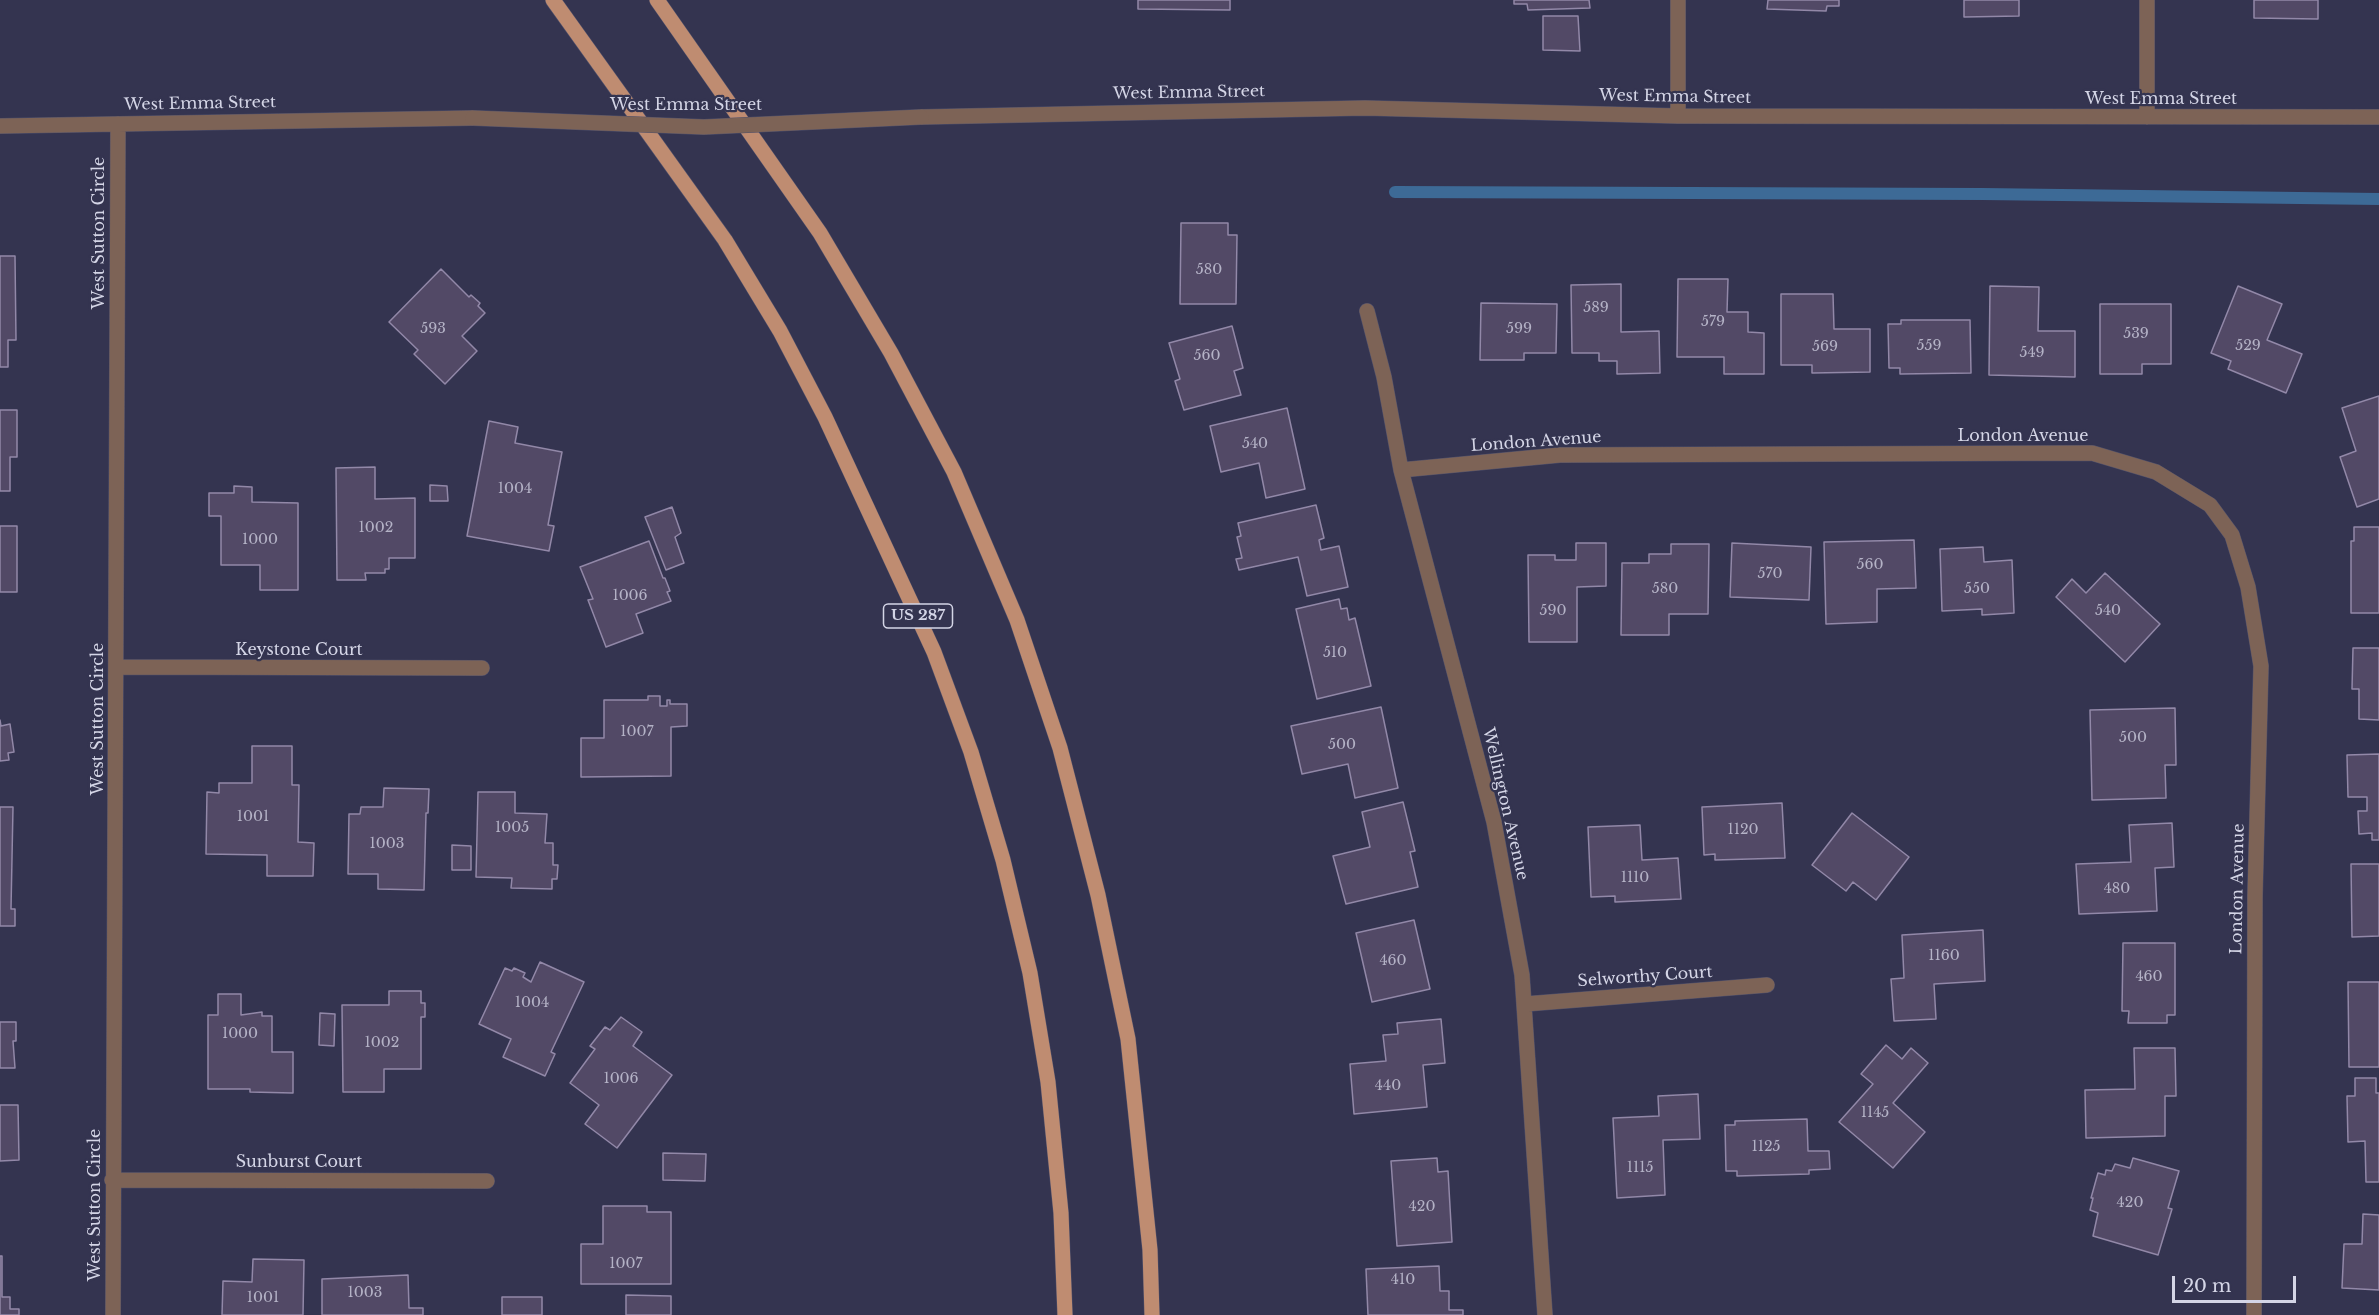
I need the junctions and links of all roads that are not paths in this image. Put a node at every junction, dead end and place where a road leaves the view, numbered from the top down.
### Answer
1 (553, 0) edge
2 (657, 0) edge
3 (1678, 0) edge
4 (2147, 0) edge
5 (1678, 116) junction
6 (2147, 117) junction
7 (2379, 117) edge
8 (118, 123) junction
9 (0, 126) edge
10 (1367, 311) dead end
11 (1401, 470) junction
12 (117, 667) junction
13 (482, 668) dead end
14 (1767, 985) dead end
15 (1525, 1004) junction
16 (112, 1180) junction
17 (487, 1181) dead end
18 (113, 1315) edge
19 (1065, 1315) edge
20 (1152, 1315) edge
21 (1545, 1315) edge
22 (2254, 1315) edge

1 - 19 main road, US 287
2 - 20 main road
3 - 5 street
4 - 6 street
5 - 6 street, West Emma Street
5 - 8 street, West Emma Street, bridge
6 - 7 street, West Emma Street
8 - 9 street, West Emma Street
8 - 12 street, West Sutton Circle
10 - 11 street, Wellington Avenue
11 - 15 street, Wellington Avenue
11 - 22 street, London Avenue
12 - 13 street, Keystone Court
12 - 16 street, West Sutton Circle
14 - 15 street, Selworthy Court
15 - 21 street, Wellington Avenue
16 - 17 street, Sunburst Court
16 - 18 street, West Sutton Circle

